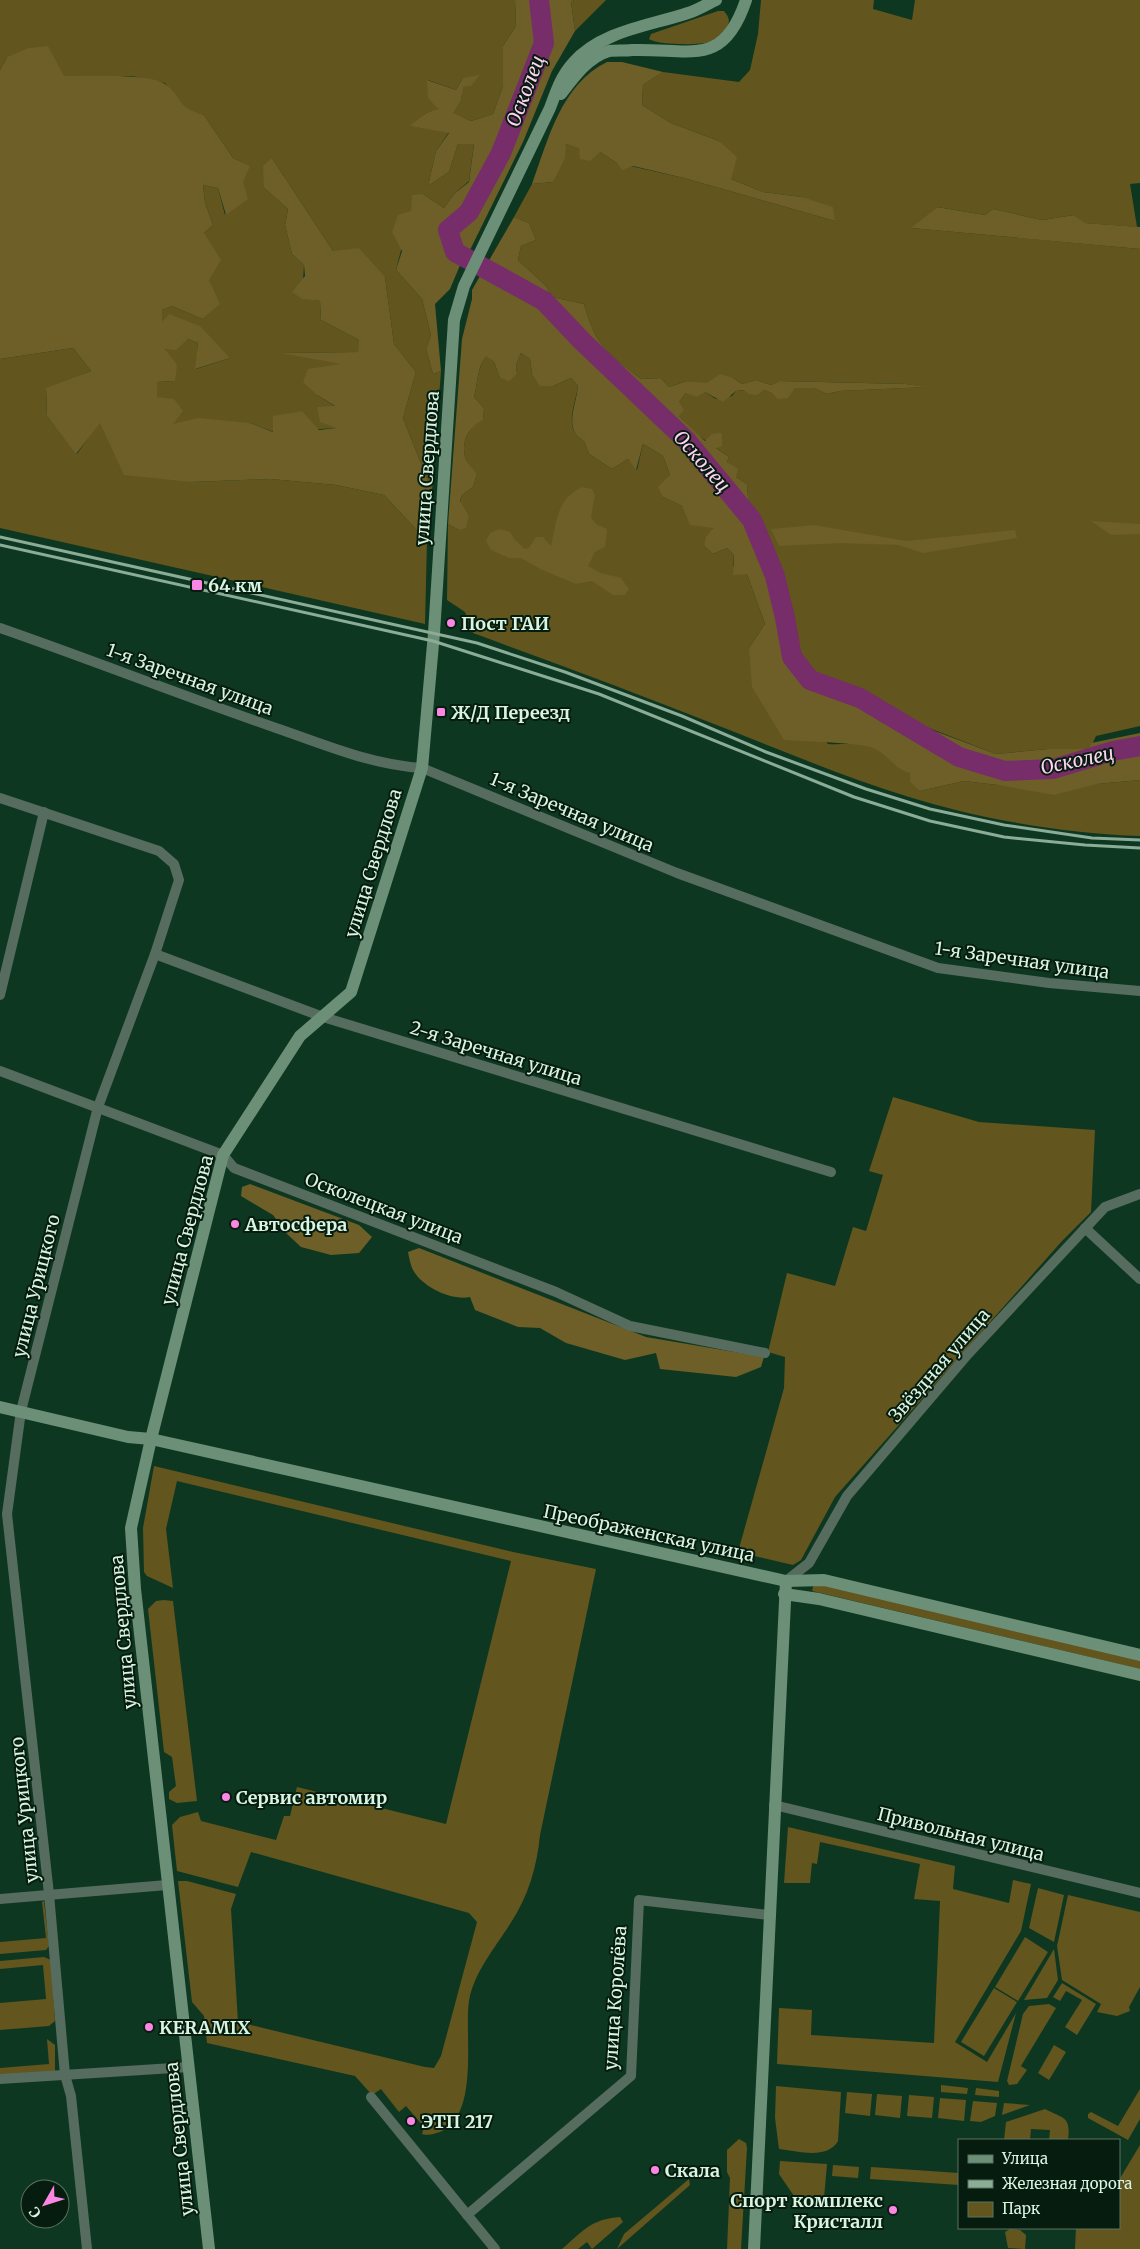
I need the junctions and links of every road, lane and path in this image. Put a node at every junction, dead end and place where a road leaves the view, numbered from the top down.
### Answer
1 (716, 0) edge
2 (746, 0) edge
3 (550, 108) junction
4 (0, 628) edge
5 (422, 768) junction
6 (0, 798) edge
7 (44, 812) junction
8 (155, 954) junction
9 (1140, 991) edge
10 (0, 994) edge
11 (323, 1017) junction
12 (0, 1071) edge
13 (98, 1106) junction
14 (223, 1155) junction
15 (831, 1172) dead end
16 (1140, 1194) edge
17 (1084, 1228) junction
18 (1140, 1278) edge
19 (765, 1353) dead end
20 (0, 1406) edge
21 (21, 1412) junction
22 (151, 1439) junction
23 (4, 1515) edge
24 (785, 1588) junction
25 (1140, 1655) edge
26 (1140, 1676) edge
27 (774, 1805) junction
28 (167, 1884) junction
29 (1140, 1893) edge
30 (49, 1894) junction
31 (0, 1899) edge
32 (769, 1915) junction
33 (189, 2066) junction
34 (65, 2075) junction
35 (0, 2078) edge
36 (370, 2096) dead end
37 (467, 2214) junction
38 (86, 2249) edge
39 (209, 2249) edge
40 (495, 2249) edge
41 (754, 2249) edge

1 - 3 main road, улица Свердлова
2 - 3 main road, улица Свердлова
3 - 5 main road, улица Свердлова
4 - 5 street, 1-я Заречная улица
5 - 9 street, 1-я Заречная улица
5 - 11 main road, улица Свердлова
6 - 7 street
7 - 8 street, улица Урицкого
7 - 10 street
8 - 11 street, 2-я Заречная улица
8 - 13 street, улица Урицкого
11 - 14 main road, улица Свердлова
11 - 15 street, 2-я Заречная улица
12 - 13 street, Осколецкая улица
13 - 14 street, Осколецкая улица
13 - 21 street, улица Урицкого
14 - 19 street, Осколецкая улица
14 - 22 main road, улица Свердлова
16 - 17 street, Звёздная улица
17 - 18 street
17 - 24 street, Звёздная улица
20 - 21 main road, Преображенская улица
21 - 22 main road, Преображенская улица
21 - 23 street, улица Урицкого
22 - 24 main road, Преображенская улица
22 - 28 main road, улица Свердлова
23 - 30 street, улица Урицкого
24 - 25 main road, Преображенская улица
24 - 26 main road, Преображенская улица
24 - 27 main road
27 - 29 street, Привольная улица
27 - 32 main road
28 - 30 street
28 - 33 main road, улица Свердлова
30 - 31 street
30 - 34 street, улица Урицкого
32 - 37 street, улица Королёва
32 - 41 main road
33 - 34 street
33 - 39 main road, улица Свердлова
34 - 35 street
34 - 38 street, улица Урицкого
36 - 37 street
37 - 40 street

